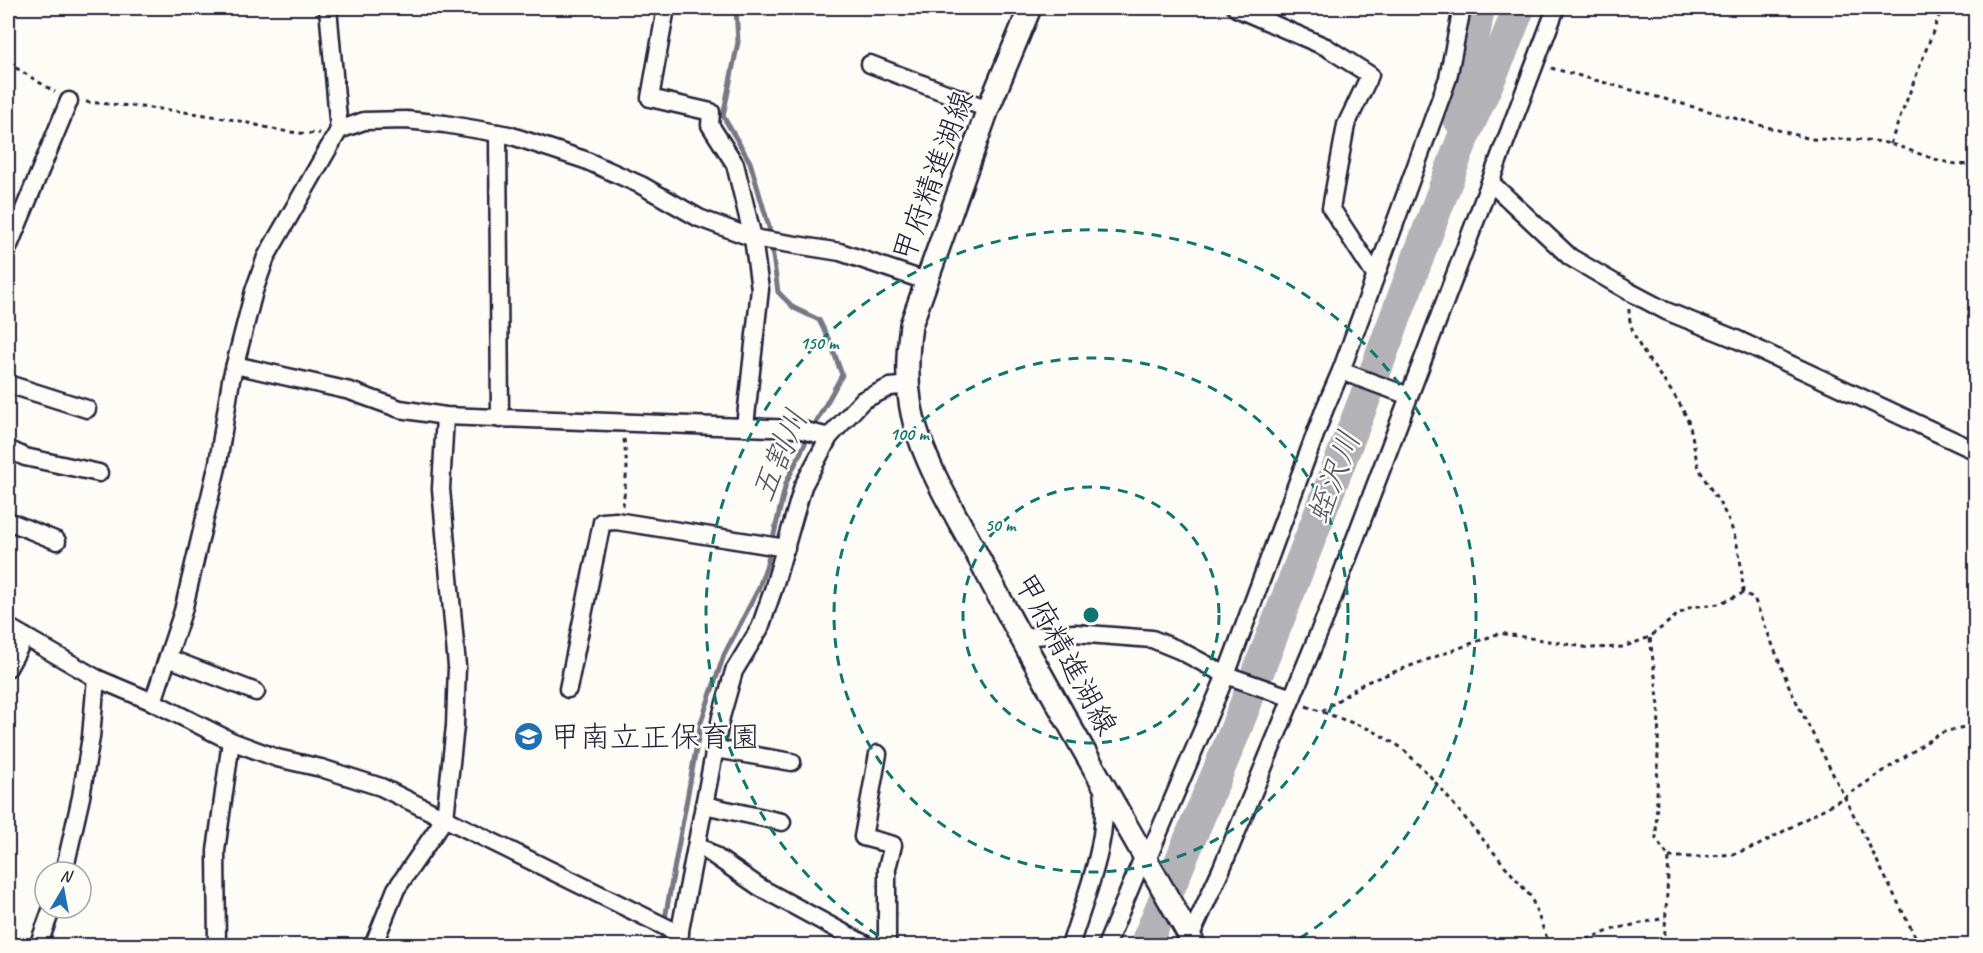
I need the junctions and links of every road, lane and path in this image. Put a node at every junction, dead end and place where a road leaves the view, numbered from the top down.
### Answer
1 (328, 8) edge
2 (666, 8) edge
3 (1030, 8) edge
4 (1236, 8) edge
5 (1462, 8) edge
6 (1556, 8) edge
7 (1942, 8) edge
8 (8, 63) edge
9 (870, 64) dead end
10 (1535, 64) junction
11 (69, 100) junction
12 (988, 109) junction
13 (339, 129) junction
14 (498, 133) junction
15 (1890, 144) junction
16 (1976, 162) edge
17 (1490, 183) junction
18 (753, 238) junction
19 (8, 248) edge
20 (1375, 275) junction
21 (926, 280) junction
22 (1630, 292) junction
23 (235, 365) junction
24 (1345, 372) junction
25 (8, 384) edge
26 (909, 385) junction
27 (1403, 393) junction
28 (87, 409) dead end
29 (445, 416) junction
30 (500, 419) junction
31 (623, 422) junction
32 (745, 426) junction
33 (829, 437) junction
34 (8, 449) edge
35 (1976, 451) edge
36 (99, 473) dead end
37 (8, 521) edge
38 (621, 522) junction
39 (57, 541) dead end
40 (786, 548) junction
41 (1743, 593) junction
42 (8, 627) edge
43 (25, 637) junction
44 (1021, 637) junction
45 (1650, 637) junction
46 (168, 658) junction
47 (8, 668) edge
48 (1229, 676) junction
49 (96, 678) junction
50 (568, 689) dead end
51 (256, 692) dead end
52 (1287, 697) junction
53 (153, 702) junction
54 (1322, 711) junction
55 (1976, 724) edge
56 (231, 741) junction
57 (715, 749) junction
58 (878, 754) dead end
59 (792, 762) dead end
60 (1103, 784) junction
61 (1845, 797) junction
62 (704, 806) junction
63 (445, 818) junction
64 (782, 822) dead end
65 (697, 844) junction
66 (1669, 857) junction
67 (67, 860) edge
68 (1147, 860) junction
69 (1665, 918) junction
70 (47, 920) edge
71 (1190, 939) edge
72 (678, 940) edge
73 (38, 945) edge
74 (217, 945) edge
75 (373, 945) edge
76 (868, 945) edge
77 (887, 945) edge
78 (1070, 945) edge
79 (1106, 945) edge
80 (1550, 945) edge
81 (1570, 945) edge
82 (1664, 945) edge
83 (1920, 945) edge

1 - 13 street
2 - 18 street
3 - 12 main road, 甲府精進湖線
4 - 20 street
5 - 20 street
6 - 10 street
7 - 15 path
8 - 11 path
9 - 12 street
10 - 15 path
10 - 17 street
11 - 13 path
11 - 19 street
12 - 21 main road, 甲府精進湖線
13 - 14 street
13 - 23 street
14 - 18 street
14 - 30 street
15 - 16 path
17 - 22 street
17 - 27 street
18 - 21 street
18 - 32 street
20 - 24 street
21 - 26 main road, 甲府精進湖線
22 - 35 street
22 - 41 path
23 - 29 street
23 - 46 street
24 - 27 street
24 - 48 street
25 - 28 street
26 - 33 street
26 - 44 main road, 甲府精進湖線
27 - 52 street
29 - 30 street
29 - 63 street
30 - 31 street
31 - 32 street
31 - 38 path
32 - 33 street
33 - 40 street
34 - 36 street
37 - 39 street
38 - 40 street
38 - 50 street
40 - 57 street
41 - 45 path
41 - 61 path
42 - 43 street
43 - 47 street
43 - 49 street
44 - 48 street
44 - 60 main road, 甲府精進湖線
45 - 54 path
45 - 66 path
46 - 51 street
46 - 53 street
48 - 52 street
48 - 68 street
49 - 53 street
49 - 67 street
52 - 54 path
52 - 71 street
53 - 56 street
54 - 80 path
55 - 61 path
56 - 63 street
56 - 74 street
57 - 59 street
57 - 62 street
58 - 77 street
60 - 68 main road, 甲府精進湖線
60 - 78 street
61 - 66 path
61 - 83 path
62 - 64 street
62 - 65 street
63 - 72 street
63 - 75 street
65 - 72 street
65 - 76 street
66 - 69 path
68 - 71 main road, 甲府精進湖線
68 - 79 street
69 - 81 path
69 - 82 path
70 - 73 street

